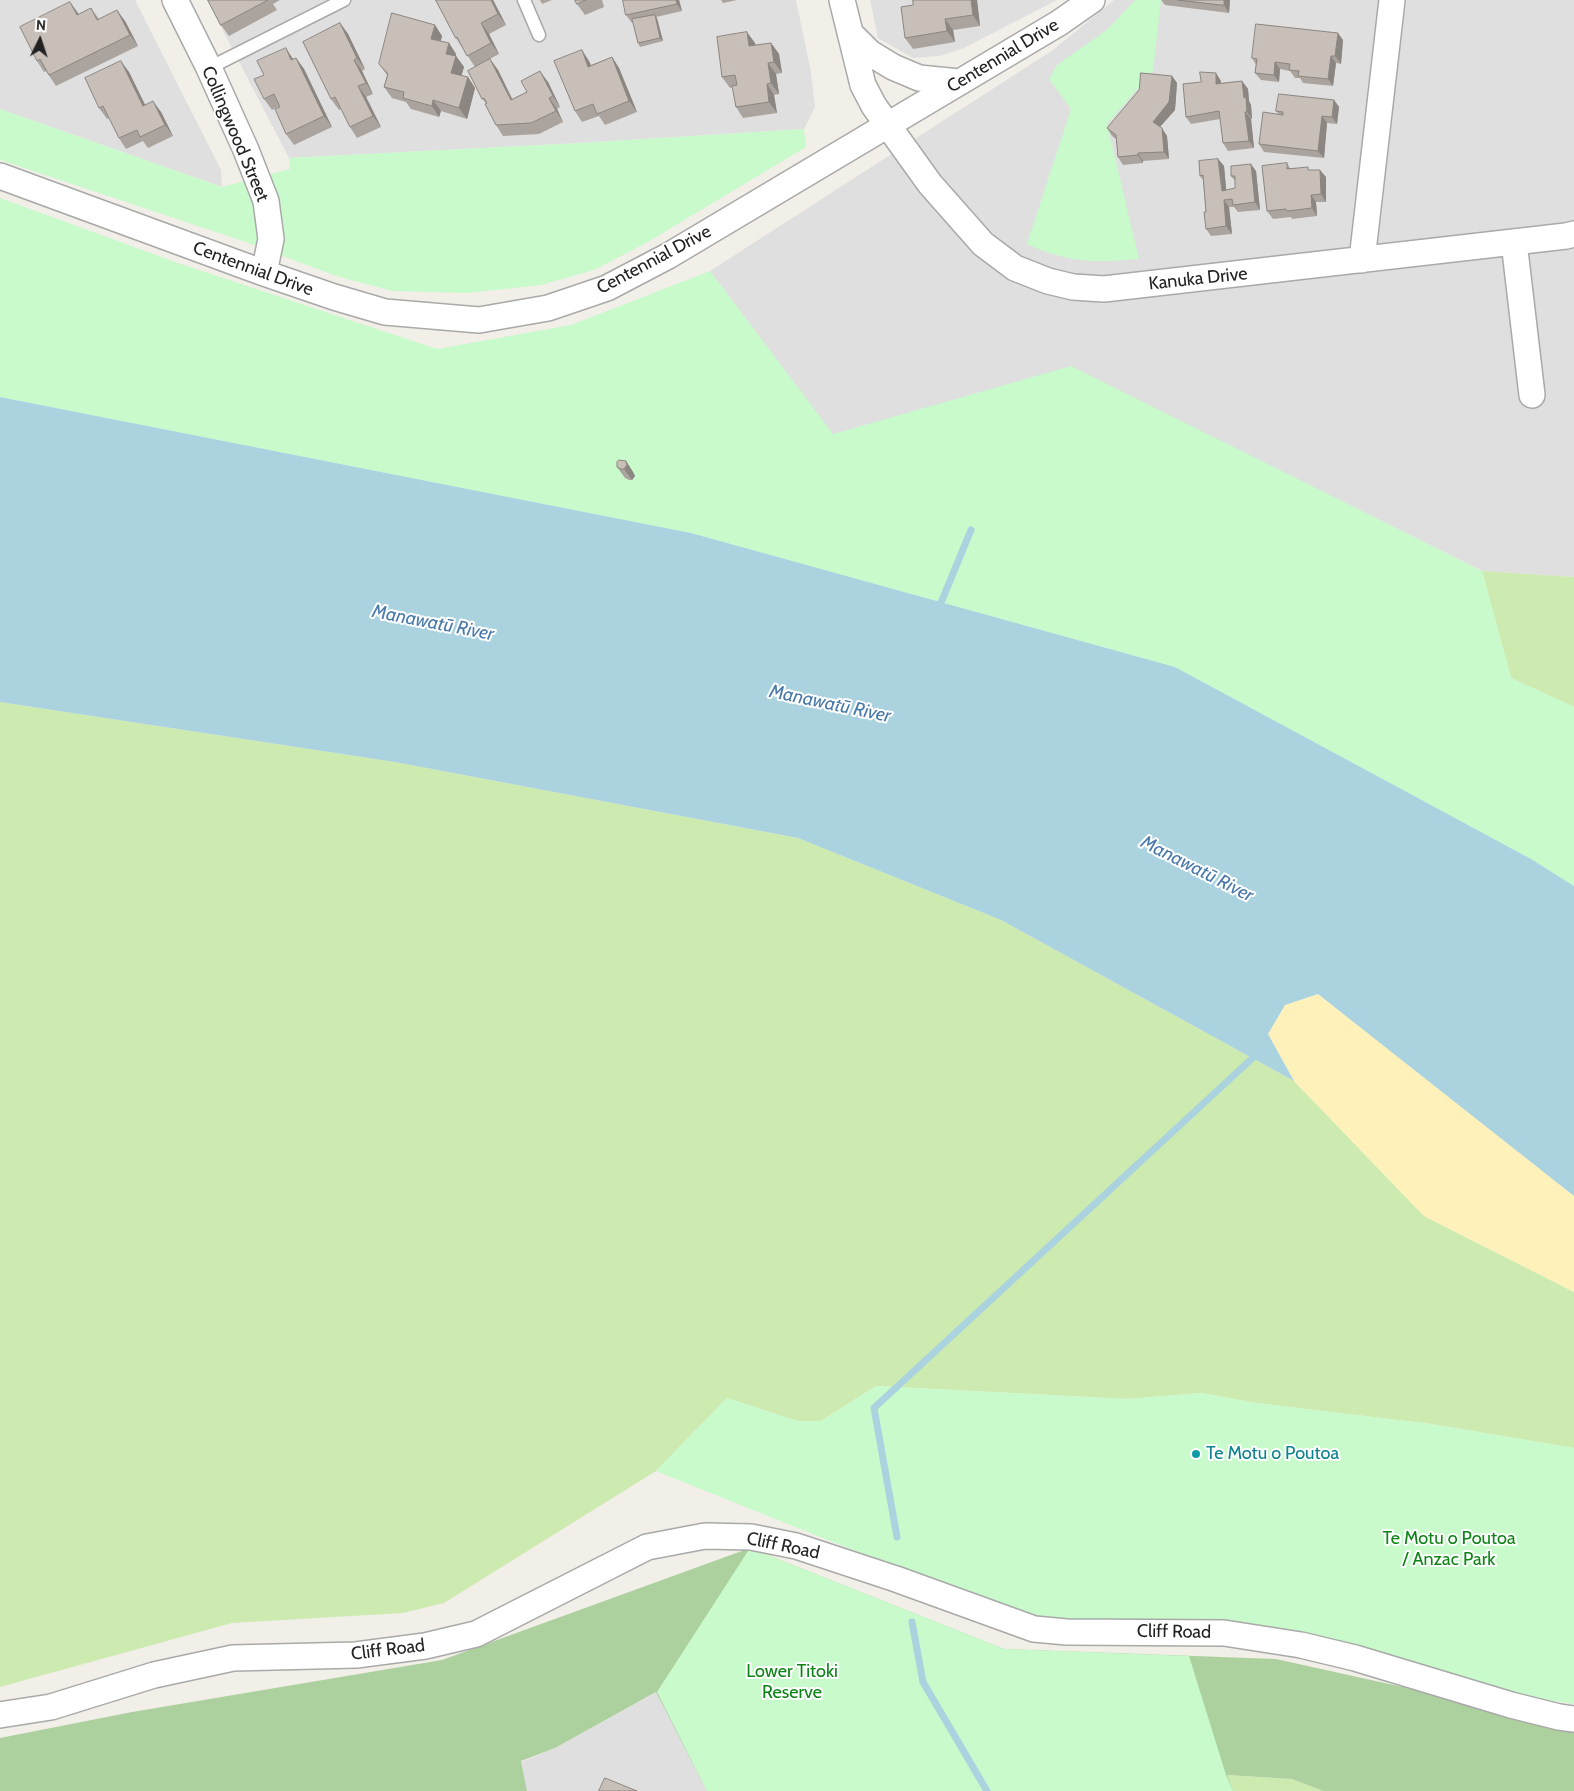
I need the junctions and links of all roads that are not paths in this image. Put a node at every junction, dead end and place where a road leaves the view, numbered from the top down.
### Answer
1 (174, 0) edge
2 (344, 0) edge
3 (524, 0) edge
4 (842, 0) edge
5 (1092, 0) edge
6 (1392, 0) edge
7 (850, 33) junction
8 (539, 35) dead end
9 (209, 68) junction
10 (959, 82) junction
11 (888, 125) junction
12 (0, 176) edge
13 (1574, 234) edge
14 (1514, 242) junction
15 (1362, 260) junction
16 (264, 274) junction
17 (1532, 395) dead end
18 (0, 1715) edge
19 (1574, 1719) edge

1 - 9 street, Collingwood Street
2 - 9 lane
3 - 8 lane
4 - 7 street, Kanuka Drive
5 - 10 street, Centennial Drive
6 - 15 street
7 - 10 street
7 - 11 street, Kanuka Drive
9 - 16 street, Collingwood Street
10 - 11 street, Centennial Drive
11 - 15 street, Kanuka Drive
11 - 16 street, Centennial Drive
12 - 16 street, Centennial Drive
13 - 14 street, Kanuka Drive
14 - 15 street, Kanuka Drive
14 - 17 street
18 - 19 street, Cliff Road

